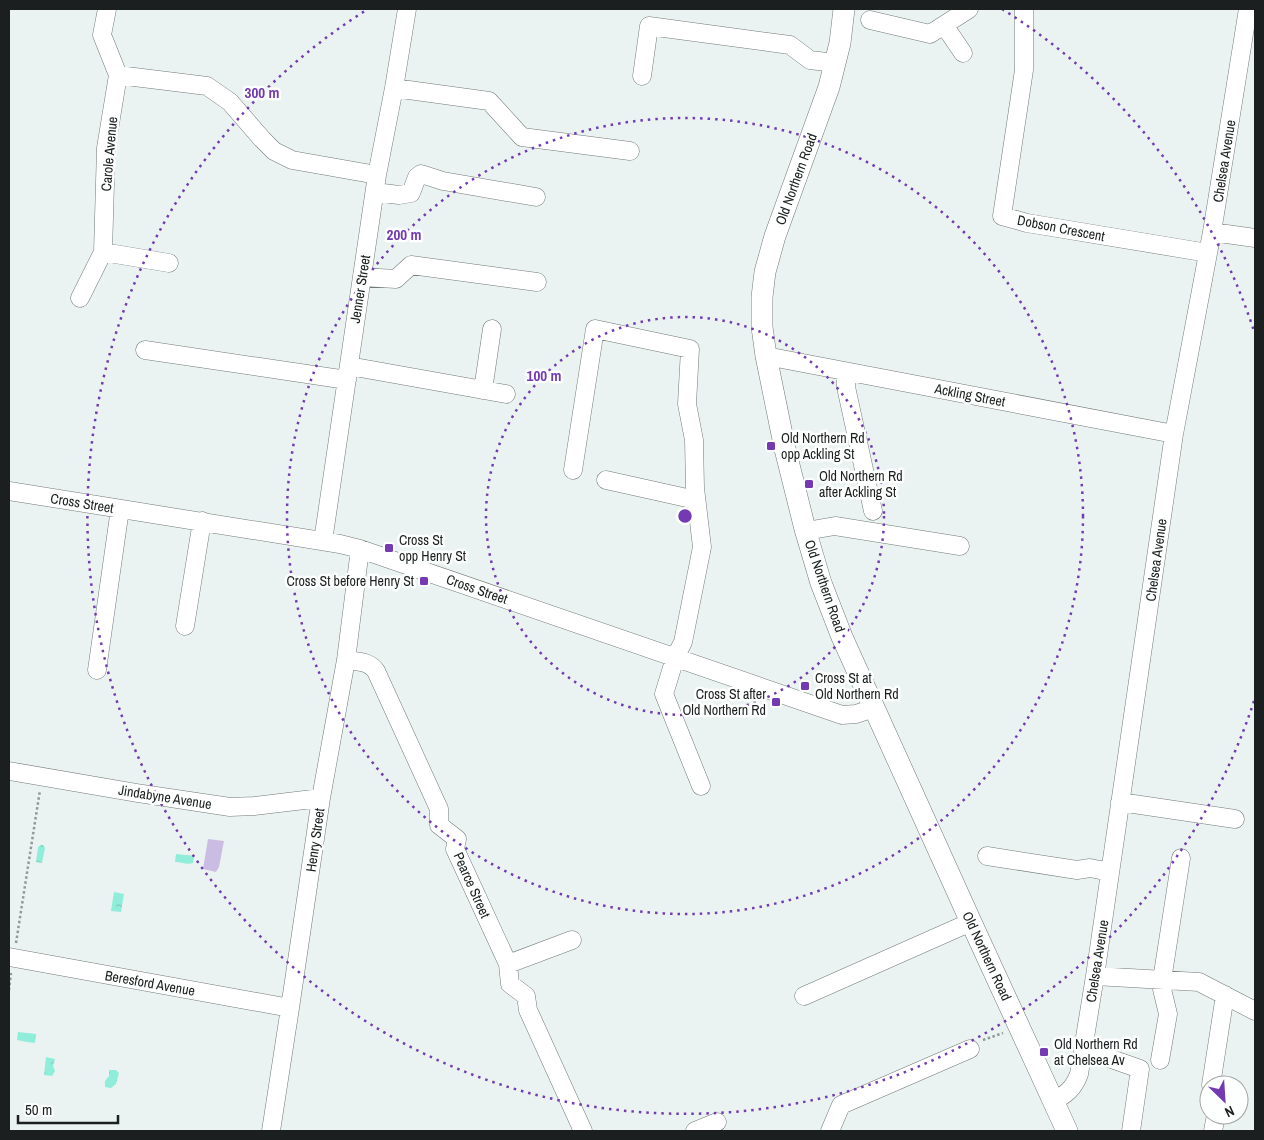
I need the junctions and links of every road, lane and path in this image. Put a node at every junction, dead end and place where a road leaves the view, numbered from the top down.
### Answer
1 (107, 9) edge
2 (407, 9) edge
3 (844, 9) edge
4 (969, 9) edge
5 (1024, 9) edge
6 (1248, 9) edge
7 (870, 20) dead end
8 (944, 25) junction
9 (963, 53) dead end
10 (835, 63) junction
11 (118, 75) junction
12 (642, 76) dead end
13 (394, 88) junction
14 (630, 151) dead end
15 (376, 183) junction
16 (536, 197) dead end
17 (1212, 232) junction
18 (1255, 238) edge
19 (103, 252) junction
20 (1208, 253) junction
21 (169, 263) dead end
22 (362, 278) junction
23 (537, 282) dead end
24 (80, 298) dead end
25 (492, 329) dead end
26 (145, 350) dead end
27 (766, 356) junction
28 (846, 372) junction
29 (348, 373) junction
30 (483, 390) junction
31 (506, 394) dead end
32 (1174, 434) junction
33 (573, 470) dead end
34 (606, 480) dead end
35 (9, 491) edge
36 (696, 500) junction
37 (120, 509) junction
38 (872, 511) dead end
39 (202, 522) junction
40 (806, 531) junction
41 (323, 541) junction
42 (960, 546) dead end
43 (360, 549) junction
44 (185, 626) dead end
45 (675, 658) junction
46 (346, 660) junction
47 (96, 670) dead end
48 (874, 708) junction
49 (9, 771) edge
50 (43, 777) junction
51 (701, 786) dead end
52 (322, 798) junction
53 (1120, 802) junction
54 (1235, 818) dead end
55 (987, 856) dead end
56 (1181, 858) dead end
57 (1110, 872) junction
58 (971, 922) junction
59 (572, 940) dead end
60 (11, 958) edge
61 (508, 964) junction
62 (1095, 976) junction
63 (1162, 980) junction
64 (9, 990) edge
65 (1226, 995) junction
66 (804, 996) dead end
67 (290, 1008) junction
68 (1255, 1011) edge
69 (1003, 1033) dead end
70 (1083, 1048) junction
71 (970, 1049) joint
72 (1160, 1060) dead end
73 (1214, 1075) edge
74 (1053, 1101) junction
75 (717, 1122) dead end
76 (271, 1131) edge
77 (583, 1131) edge
78 (695, 1131) edge
79 (830, 1131) edge
80 (1067, 1131) edge
81 (1131, 1131) edge

1 - 11 street
2 - 13 street, Jenner Street
3 - 10 main road, Old Northern Road
4 - 8 street
5 - 20 street, Dobson Crescent
6 - 17 street, Chelsea Avenue
7 - 8 street
8 - 9 street
10 - 12 street
10 - 27 main road, Old Northern Road
11 - 15 street
11 - 19 street, Carole Avenue
13 - 14 street
13 - 15 street, Jenner Street
15 - 16 street
15 - 22 street, Jenner Street
17 - 18 street
17 - 20 street, Chelsea Avenue
19 - 21 street
19 - 24 street, Carole Avenue
20 - 32 street, Chelsea Avenue
22 - 23 street
22 - 29 street, Jenner Street
25 - 30 street
26 - 29 street
27 - 28 street, Ackling Street
27 - 40 main road, Old Northern Road
28 - 32 street, Ackling Street
28 - 38 street
29 - 30 street
29 - 41 street, Jenner Street
30 - 31 street
32 - 53 street, Chelsea Avenue
33 - 36 street
34 - 36 street
35 - 37 street, Cross Street
36 - 45 street
37 - 39 street, Cross Street
37 - 47 street
39 - 41 street, Cross Street
39 - 44 street
40 - 42 street
40 - 48 main road, Old Northern Road
41 - 43 street, Cross Street
43 - 45 street, Cross Street
43 - 46 street, Henry Street
45 - 48 street, Cross Street
45 - 51 street
46 - 52 street, Henry Street
46 - 61 street, Pearce Street
48 - 58 main road, Old Northern Road
49 - 50 street, Jindabyne Avenue
50 - 52 street, Jindabyne Avenue
50 - 60 path
52 - 67 street, Henry Street
53 - 54 street
53 - 57 street, Chelsea Avenue
55 - 57 street
56 - 63 street
57 - 62 street, Chelsea Avenue
58 - 66 street
58 - 74 main road, Old Northern Road
59 - 61 street
60 - 64 path
60 - 67 street, Beresford Avenue
61 - 77 street, Pearce Street
62 - 63 street
62 - 70 street, Chelsea Avenue
63 - 65 street
63 - 72 street
65 - 68 street
65 - 73 street
67 - 76 street, Henry Street
69 - 71 path
70 - 74 street, Chelsea Avenue
70 - 81 street
71 - 79 street
74 - 80 main road, Old Northern Road
75 - 78 street

